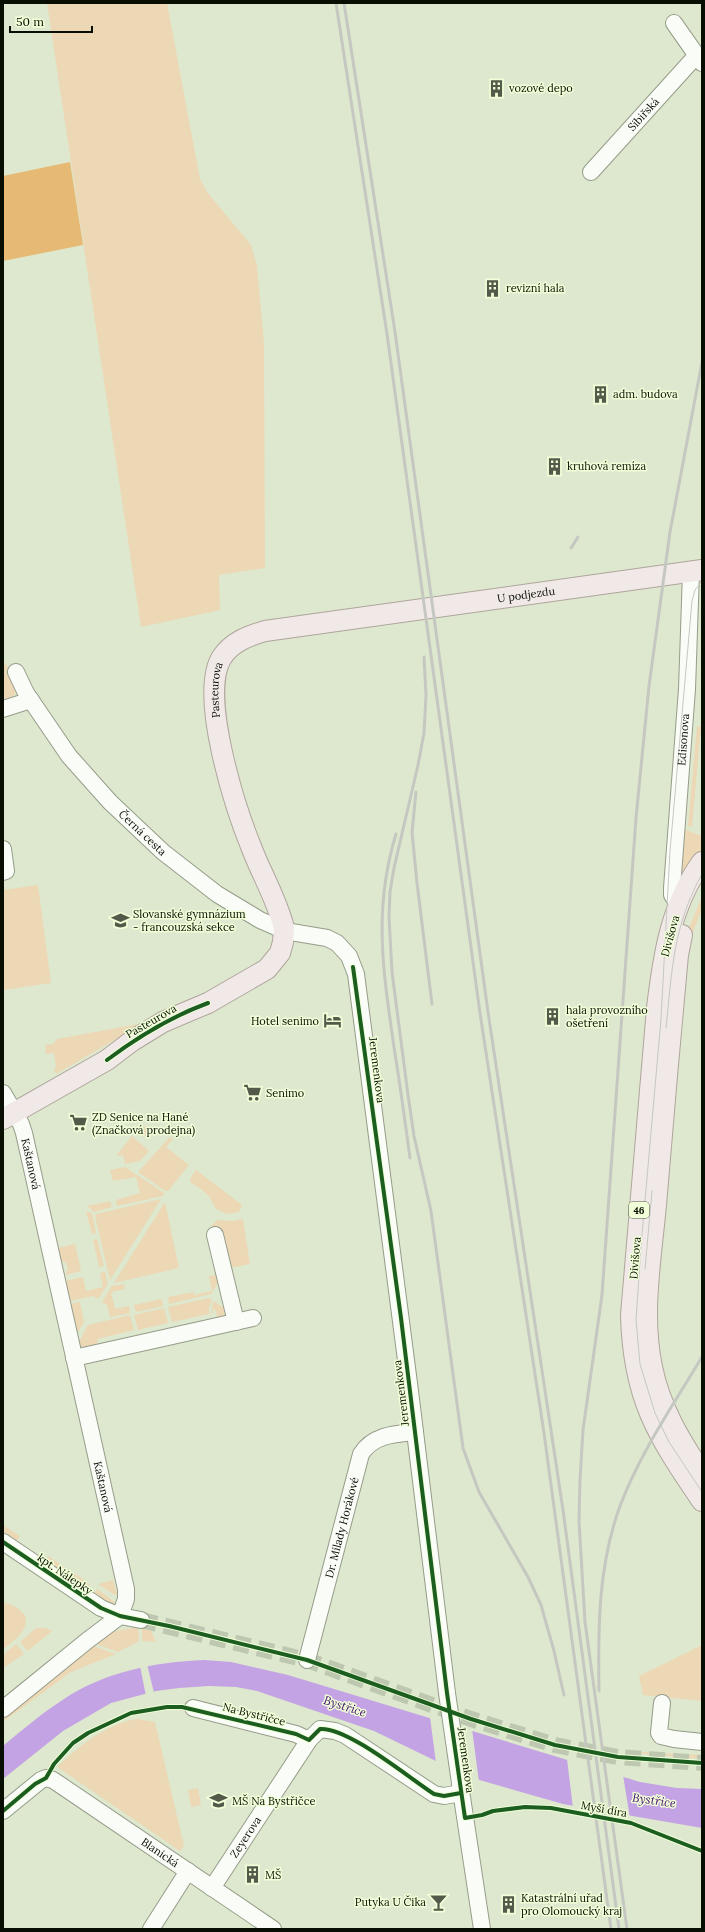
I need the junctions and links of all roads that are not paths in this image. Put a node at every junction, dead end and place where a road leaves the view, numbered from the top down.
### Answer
1 (674, 23) dead end
2 (699, 60) edge
3 (591, 172) dead end
4 (697, 571) edge
5 (350, 619) joint
6 (16, 672) dead end
7 (32, 700) junction
8 (3, 709) edge
9 (3, 849) edge
10 (702, 862) edge
11 (3, 872) edge
12 (702, 887) edge
13 (685, 907) junction
14 (284, 931) junction
15 (3, 1093) edge
16 (9, 1116) edge
17 (215, 1235) dead end
18 (253, 1318) dead end
19 (236, 1322) junction
20 (74, 1358) junction
21 (415, 1432) junction
22 (702, 1473) edge
23 (702, 1501) edge
24 (3, 1542) edge
25 (120, 1616) junction
26 (141, 1620) tunnel mouth
27 (307, 1660) dead end
28 (662, 1703) dead end
29 (193, 1708) dead end
30 (3, 1709) edge
31 (315, 1735) junction
32 (702, 1742) edge
33 (461, 1788) junction
34 (3, 1811) edge
35 (188, 1871) junction
36 (212, 1888) junction
37 (151, 1929) edge
38 (273, 1929) edge
39 (482, 1929) edge

1 - 2 street
2 - 3 street, Sibiřská
4 - 5 main road, U podjezdu
4 - 13 street, Edisonova
5 - 14 main road, Pasteurova
6 - 7 street, Černá cesta
7 - 8 street
7 - 14 street, Černá cesta
9 - 11 street
10 - 13 main road, 46
12 - 13 main road, 46
13 - 22 main road, Divišova / 46
13 - 23 main road, Divišova / 46
14 - 16 main road, Pasteurova
14 - 21 street, Jeremenkova
15 - 16 street
16 - 20 street, Kaštanová
17 - 19 street
18 - 19 street
19 - 20 street
20 - 25 street, Kaštanová
21 - 27 street, Dr. Milady Horákové
21 - 33 street, Jeremenkova, bridge
24 - 25 street, kpt. Nálepky
25 - 26 street
25 - 30 street
28 - 32 street
29 - 31 street, Na Bystřičce
31 - 33 street, Na Bystřičce
31 - 36 street, Zeyerova
33 - 39 street, Jeremenkova
34 - 35 street, Blanická
35 - 36 street, Blanická
35 - 37 street
36 - 38 street, Blanická

